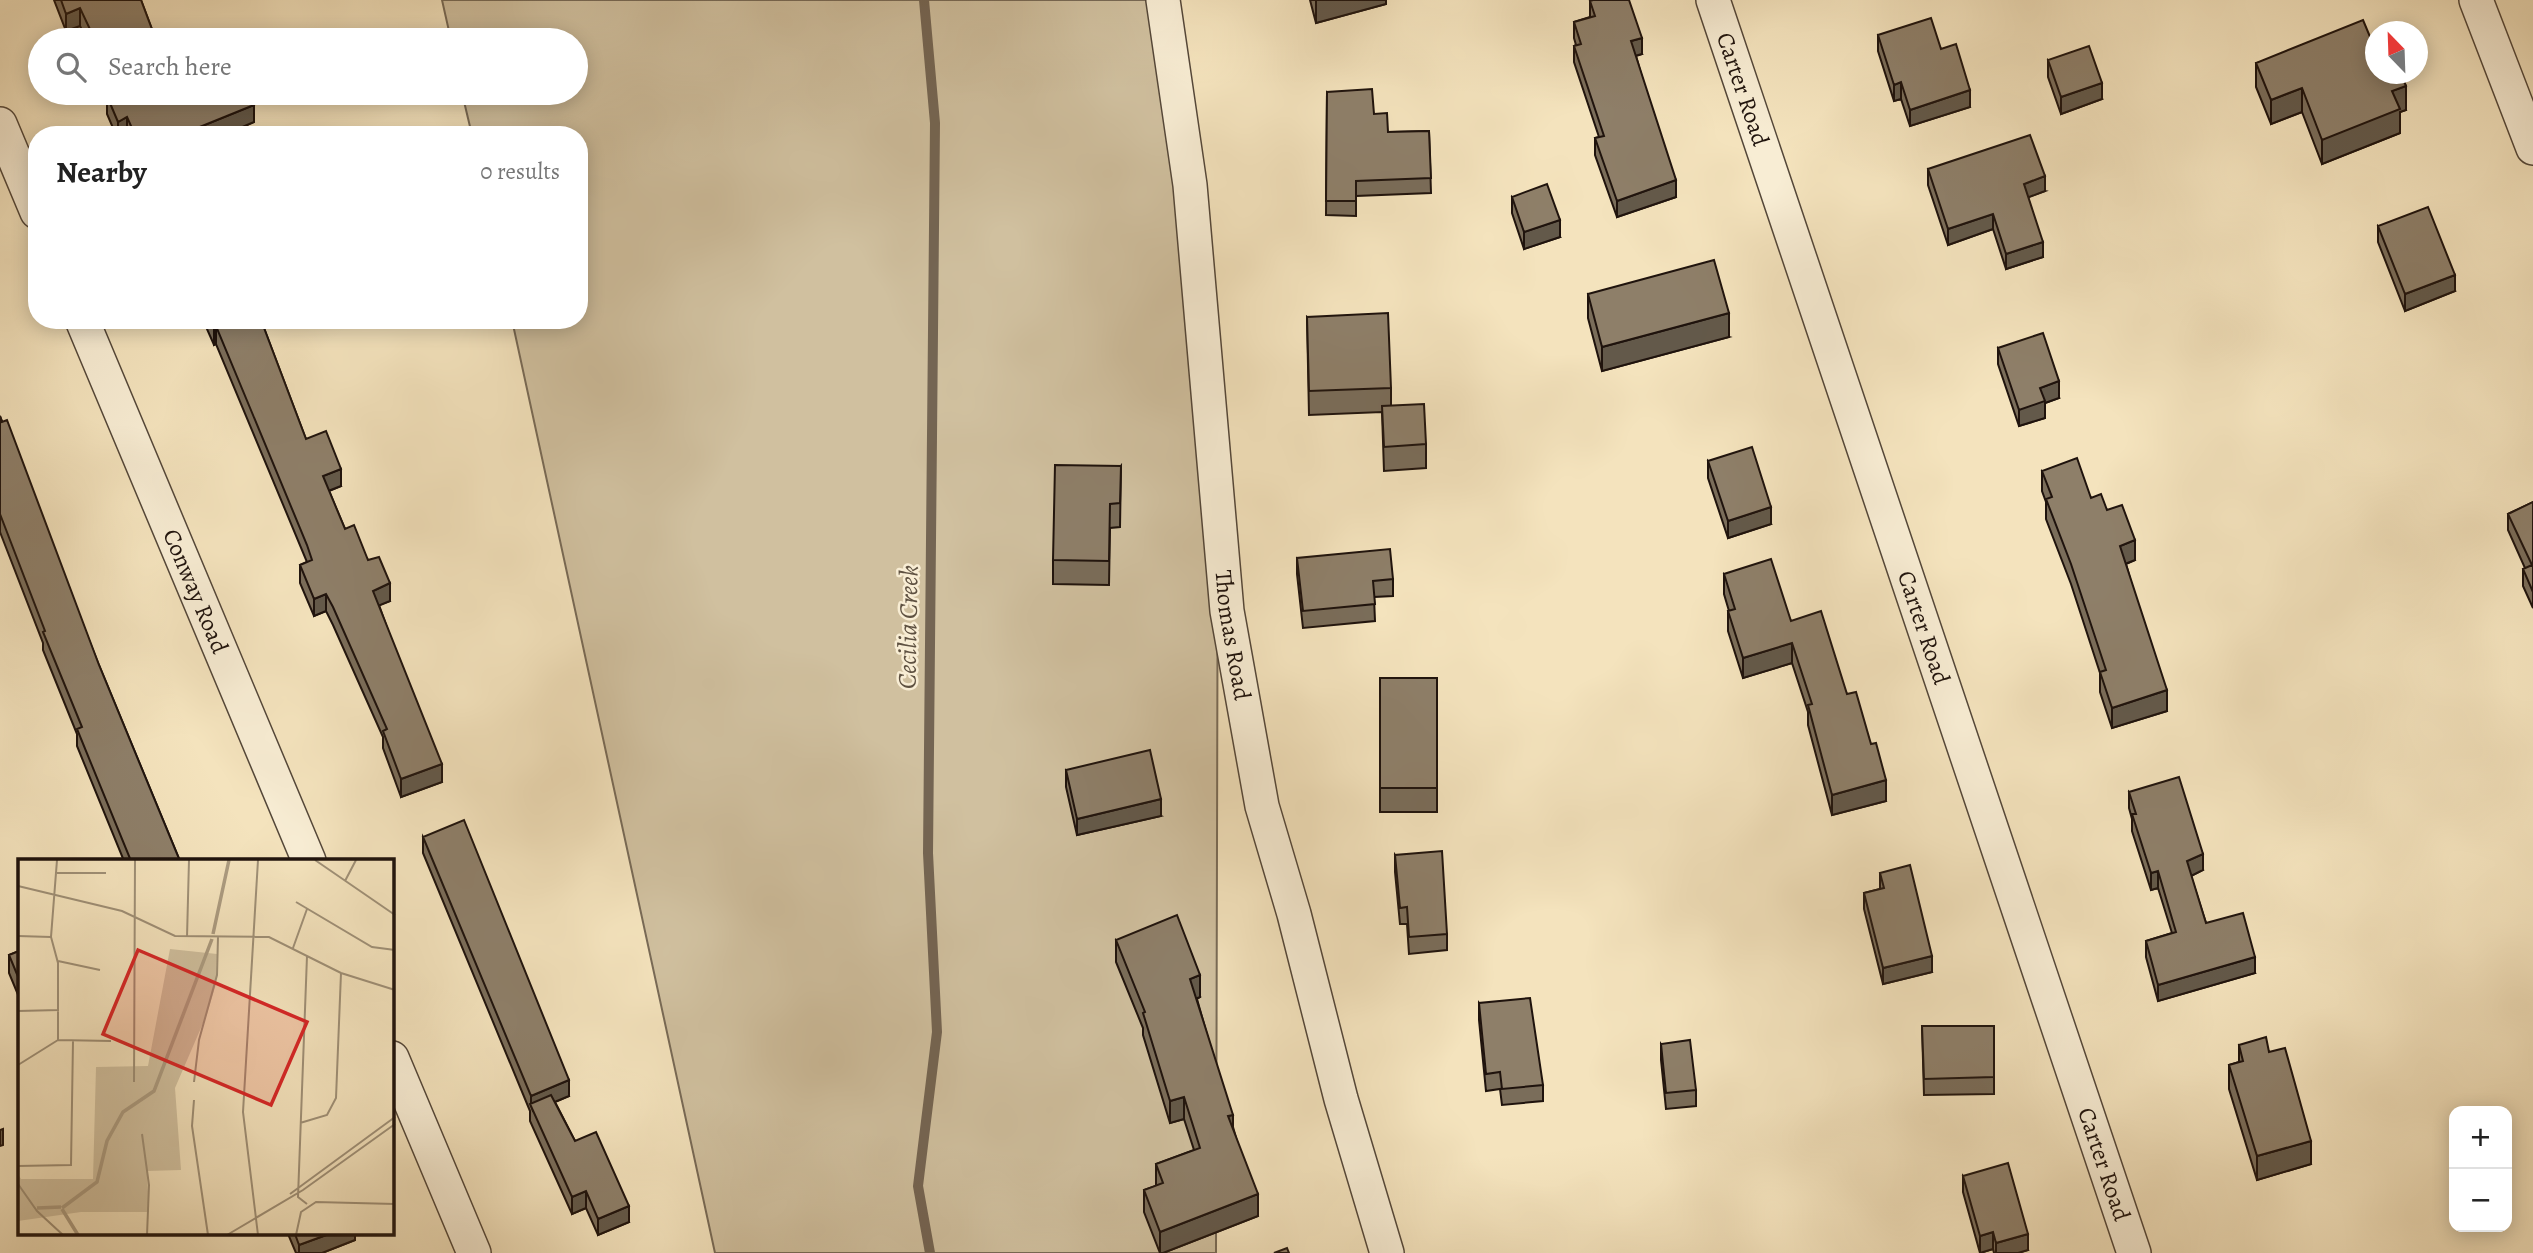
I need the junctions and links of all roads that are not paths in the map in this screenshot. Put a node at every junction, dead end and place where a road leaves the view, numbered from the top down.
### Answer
1 (1163, 0) edge
2 (1713, 0) edge
3 (2476, 0) edge
4 (0, 124) edge
5 (2533, 148) edge
6 (28, 191) edge
7 (86, 329) edge
8 (308, 859) edge
9 (394, 1063) edge
10 (474, 1253) edge
11 (1387, 1253) edge
12 (2134, 1253) edge

1 - 11 street, Thomas Road
2 - 12 street, Carter Road
3 - 5 street
4 - 6 street
7 - 8 street, Conway Road
9 - 10 street

